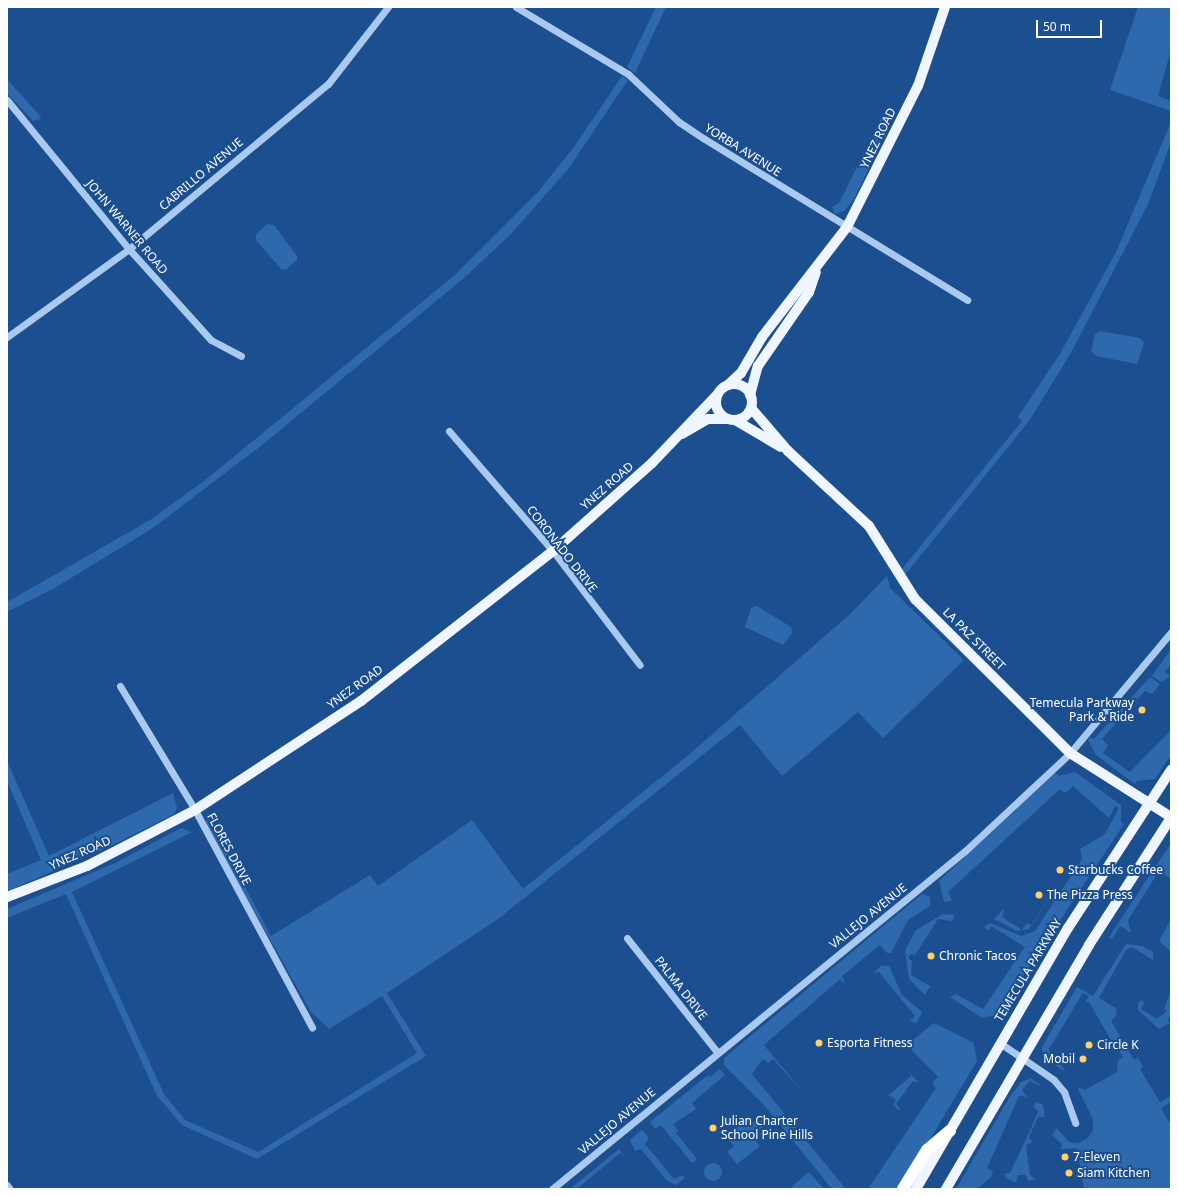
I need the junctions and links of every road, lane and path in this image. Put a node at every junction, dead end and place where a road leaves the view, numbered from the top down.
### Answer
1 (388, 7) edge
2 (516, 7) edge
3 (945, 7) edge
4 (7, 100) edge
5 (847, 227) junction
6 (130, 248) junction
7 (816, 272) junction
8 (967, 300) dead end
9 (7, 337) edge
10 (241, 356) dead end
11 (728, 385) junction
12 (718, 394) junction
13 (750, 395) junction
14 (751, 408) junction
15 (731, 419) junction
16 (449, 432) dead end
17 (677, 437) junction
18 (788, 451) junction
19 (553, 551) junction
20 (1171, 632) edge
21 (640, 665) dead end
22 (120, 686) dead end
23 (1070, 753) junction
24 (1171, 770) edge
25 (1149, 803) junction
26 (195, 810) junction
27 (1171, 818) edge
28 (7, 897) edge
29 (627, 938) dead end
30 (312, 1027) dead end
31 (1000, 1043) junction
32 (717, 1052) junction
33 (1022, 1056) junction
34 (1075, 1123) dead end
35 (950, 1131) junction
36 (7, 1185) edge
37 (10, 1189) edge
38 (552, 1189) edge
39 (903, 1189) edge
40 (916, 1189) edge
41 (946, 1189) edge

1 - 6 street, CABRILLO AVENUE
2 - 5 street, YORBA AVENUE
3 - 5 main road, YNEZ ROAD
4 - 6 street, JOHN WARNER ROAD
5 - 7 main road, YNEZ ROAD
5 - 8 street, YORBA AVENUE
6 - 9 street, CABRILLO AVENUE
6 - 10 street, JOHN WARNER ROAD
7 - 11 main road, YNEZ ROAD
7 - 13 main road, YNEZ ROAD
11 - 12 main road
11 - 13 main road
12 - 15 main road
12 - 17 main road, YNEZ ROAD
13 - 14 main road
14 - 15 main road
14 - 18 main road, LA PAZ STREET
15 - 17 main road, YNEZ ROAD
15 - 18 main road, LA PAZ STREET
16 - 19 street, CORONADO DRIVE
17 - 19 main road, YNEZ ROAD
18 - 23 main road, LA PAZ STREET
19 - 21 street, CORONADO DRIVE
19 - 26 main road, YNEZ ROAD
20 - 23 street, VALLEJO AVENUE
22 - 26 street, FLORES DRIVE
23 - 25 main road, LA PAZ STREET
23 - 32 street, VALLEJO AVENUE
24 - 25 main road, TEMECULA PARKWAY
25 - 27 main road, LA PAZ STREET
25 - 31 main road, TEMECULA PARKWAY
26 - 28 main road, YNEZ ROAD
26 - 30 street, FLORES DRIVE
27 - 33 main road
29 - 32 street, PALMA DRIVE
31 - 33 street
31 - 35 main road, TEMECULA PARKWAY
32 - 38 street, VALLEJO AVENUE
33 - 34 street
33 - 41 main road
35 - 39 highway
35 - 40 main road, TEMECULA PARKWAY
36 - 37 street

